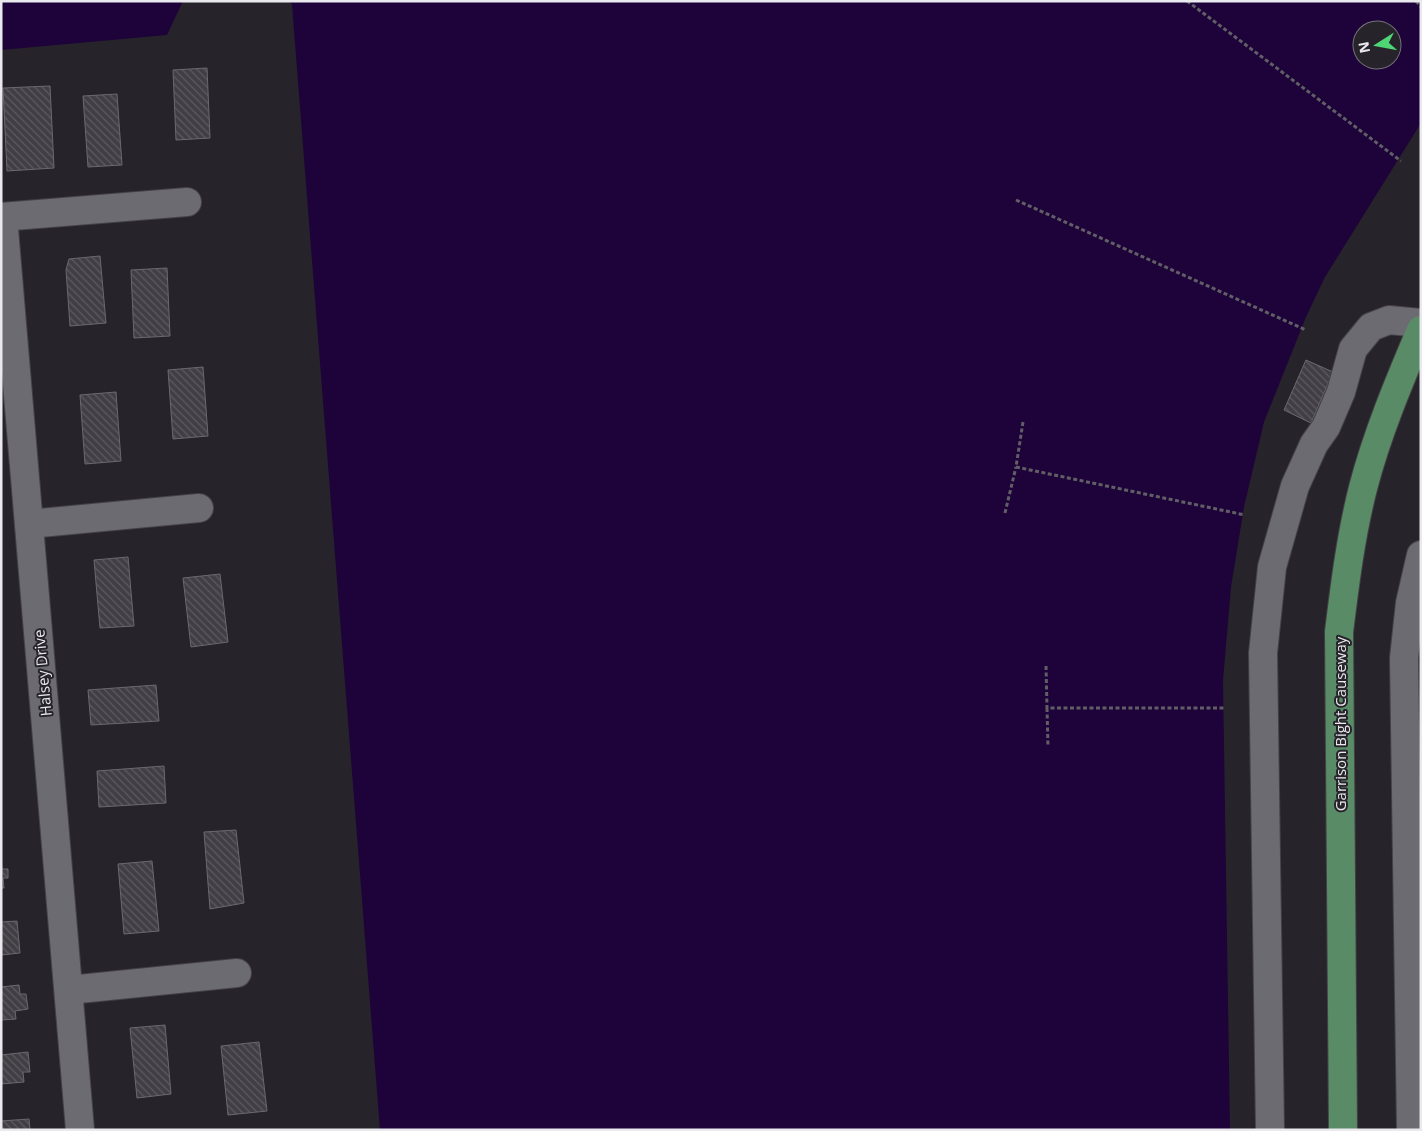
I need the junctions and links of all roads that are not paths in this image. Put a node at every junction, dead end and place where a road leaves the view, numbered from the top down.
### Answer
1 (187, 202) dead end
2 (2, 217) edge
3 (1421, 323) edge
4 (1421, 330) edge
5 (199, 508) dead end
6 (29, 524) junction
7 (1421, 555) edge
8 (237, 973) dead end
9 (68, 990) junction
10 (80, 1130) edge
11 (1270, 1130) edge
12 (1343, 1130) edge
13 (1410, 1130) edge

1 - 2 street
2 - 6 street, Halsey Drive
3 - 11 street
4 - 12 main road, Garrison Bight Causeway
5 - 6 street
6 - 9 street, Halsey Drive
7 - 13 street
8 - 9 street
9 - 10 street, Halsey Drive

